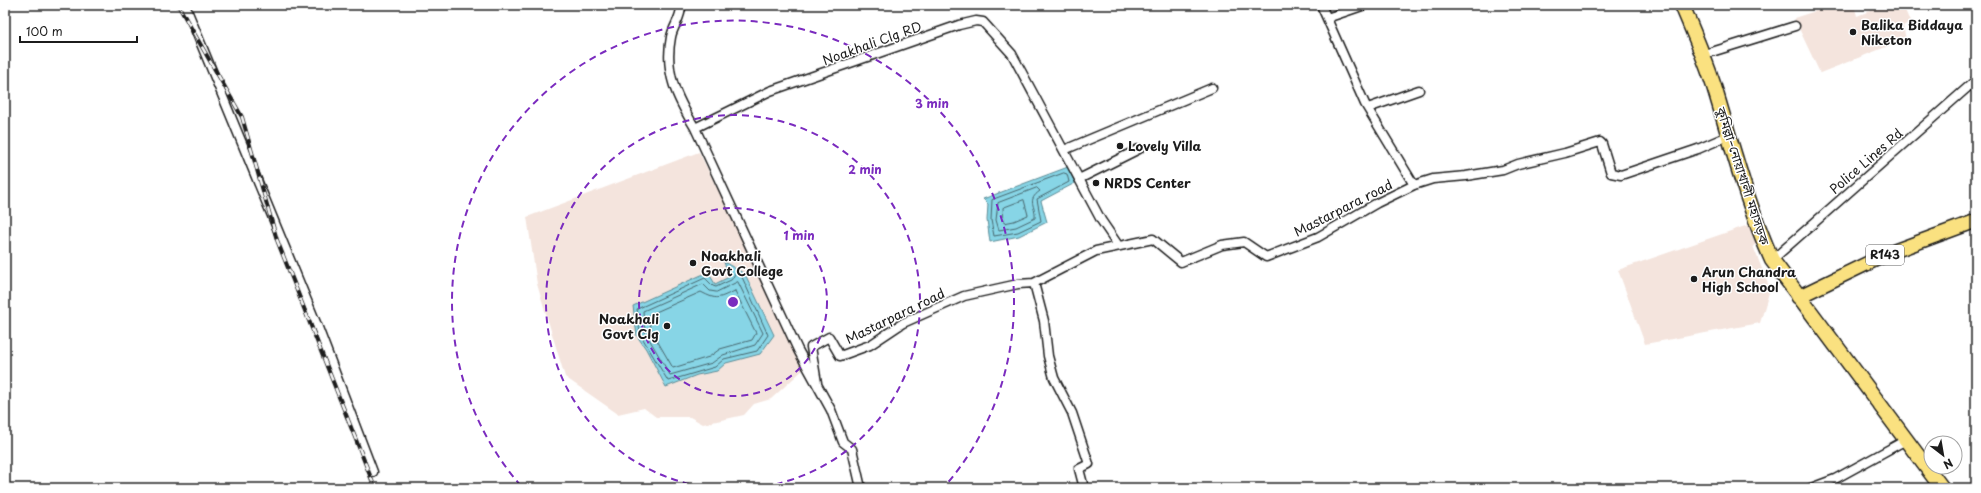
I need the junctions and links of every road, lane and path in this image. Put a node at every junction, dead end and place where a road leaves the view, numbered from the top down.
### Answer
1 (185, 5) edge
2 (681, 5) edge
3 (1321, 5) edge
4 (1365, 5) edge
5 (1682, 5) edge
6 (1327, 18) junction
7 (1795, 26) dead end
8 (1702, 55) junction
9 (1976, 80) edge
10 (1212, 88) dead end
11 (1419, 90) dead end
12 (1368, 108) junction
13 (695, 128) junction
14 (1728, 136) junction
15 (1139, 149) dead end
16 (1064, 150) junction
17 (1079, 179) junction
18 (1414, 185) junction
19 (1976, 221) edge
20 (1118, 245) junction
21 (1772, 260) junction
22 (1034, 283) junction
23 (1798, 297) junction
24 (817, 383) junction
25 (1906, 440) junction
26 (373, 472) dead end
27 (861, 488) edge
28 (1084, 488) edge
29 (1811, 488) edge
30 (1942, 488) edge

1 - 26 street
2 - 13 street
3 - 6 street
4 - 6 street
5 - 8 highway, কুমিল্লা–নোয়াখালী মহাসড়ক
6 - 12 street
7 - 8 street
8 - 14 highway, কুমিল্লা–নোয়াখালী মহাসড়ক
9 - 21 street, Police Lines Rd
10 - 16 street
11 - 12 street
12 - 18 street
13 - 16 street, Noakhali Clg RD
13 - 24 street
14 - 18 street, Mastarpara road
14 - 21 highway, কুমিল্লা–নোয়াখালী মহাসড়ক
15 - 17 street
16 - 17 street, Noakhali Clg RD
17 - 20 street, Noakhali Clg RD
18 - 20 street, Mastarpara road
19 - 23 main road, R143
20 - 22 street, Mastarpara road
21 - 23 highway, কুমিল্লা–নোয়াখালী মহাসড়ক
22 - 24 street, Mastarpara road
22 - 28 street
23 - 25 highway, কুমিল্লা–নোয়াখালী মহাসড়ক
24 - 27 street
25 - 29 street
25 - 30 highway, কুমিল্লা–নোয়াখালী মহাসড়ক

